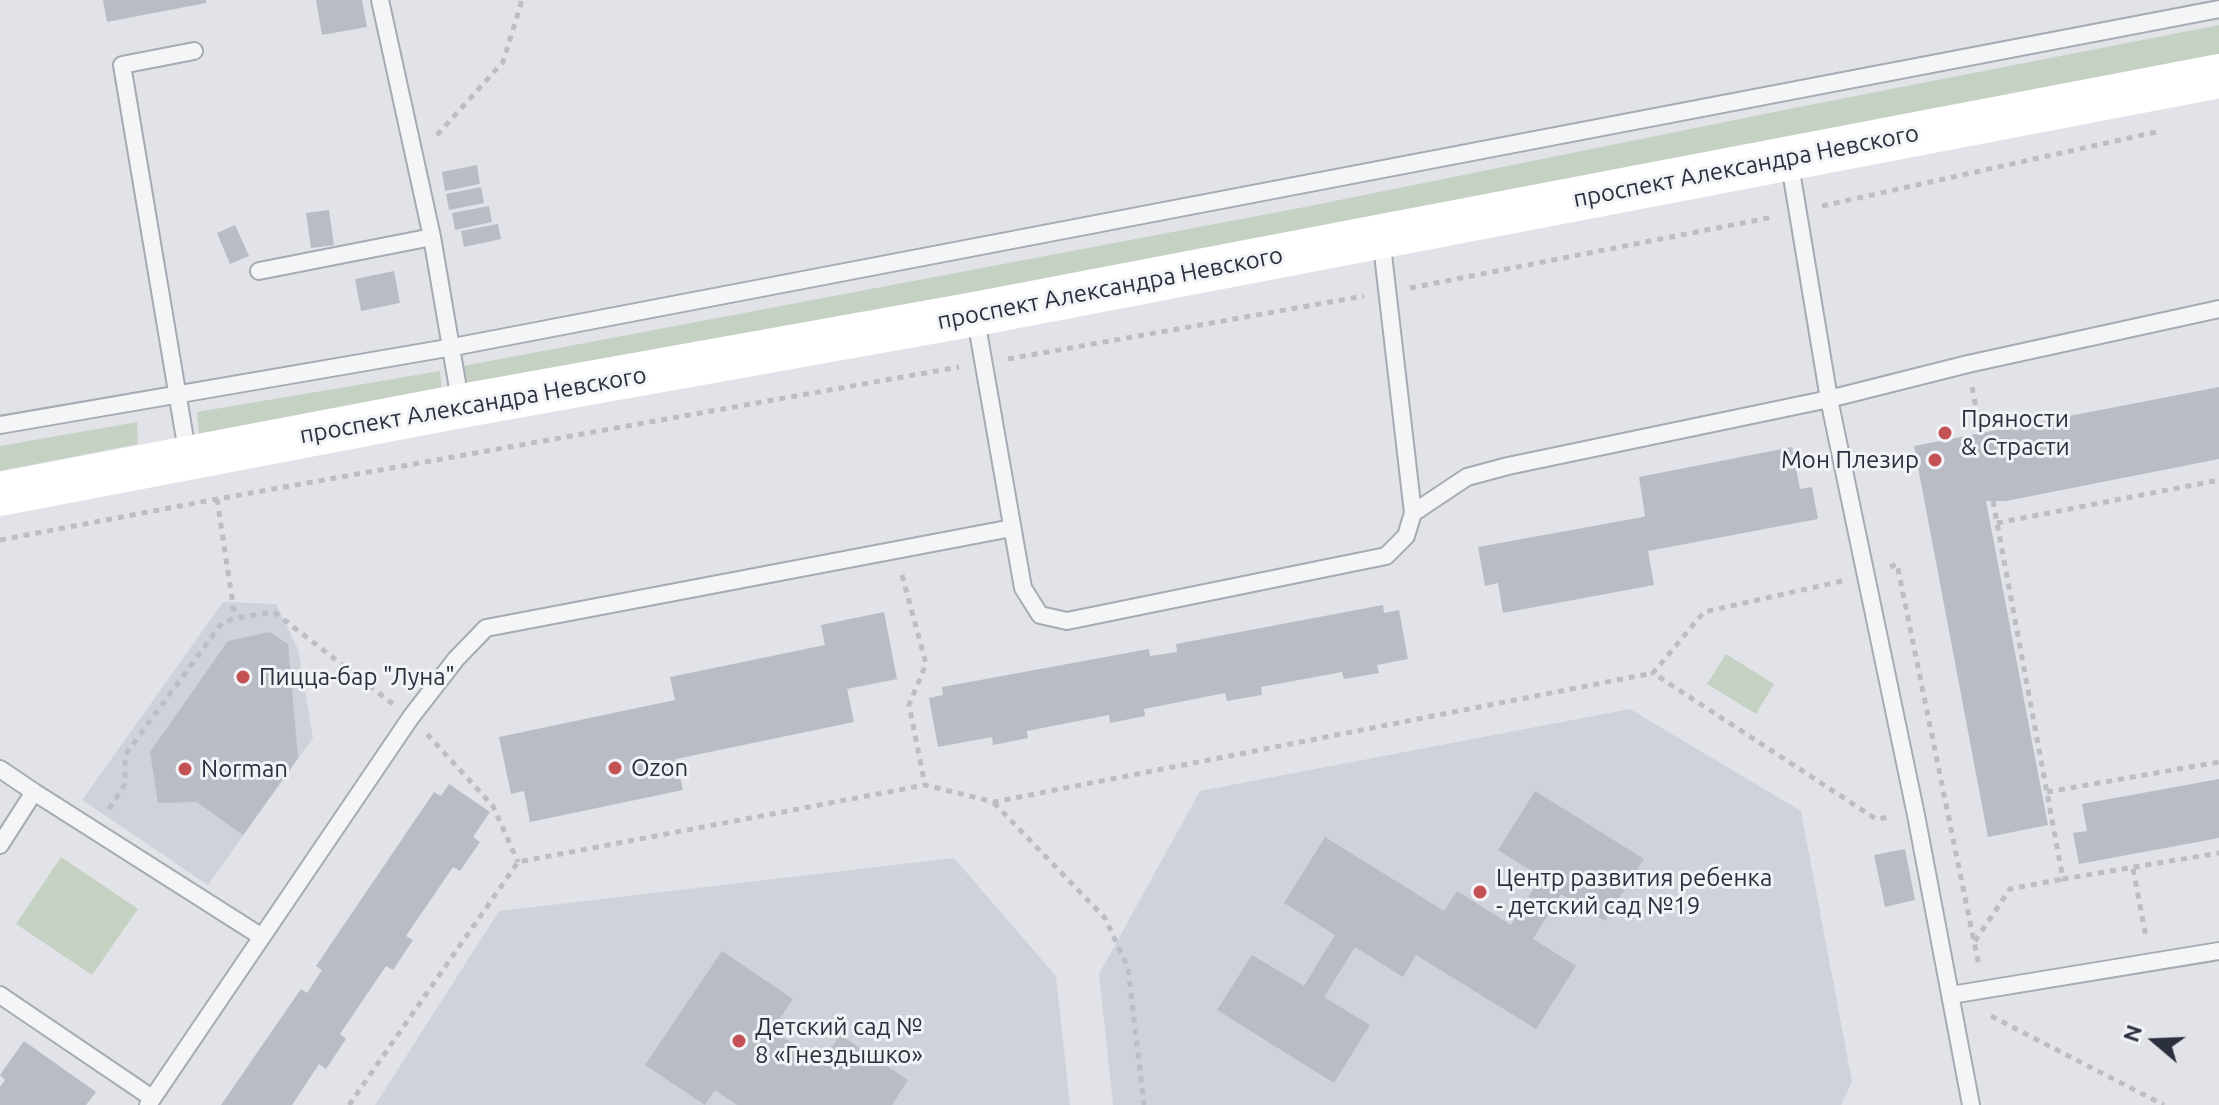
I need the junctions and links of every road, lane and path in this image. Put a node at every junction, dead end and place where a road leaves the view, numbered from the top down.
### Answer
1 (380, 0) edge
2 (522, 0) edge
3 (2219, 9) edge
4 (194, 51) dead end
5 (2219, 76) edge
6 (2157, 132) dead end
7 (1789, 157) junction
8 (415, 160) junction
9 (1797, 212) junction
10 (432, 237) junction
11 (1381, 237) junction
12 (259, 271) dead end
13 (1387, 292) junction
14 (2219, 309) edge
15 (975, 314) junction
16 (453, 347) junction
17 (983, 363) junction
18 (1968, 364) junction
19 (177, 394) junction
20 (1829, 399) junction
21 (461, 406) junction
22 (0, 425) edge
23 (1981, 433) dead end
24 (188, 458) junction
25 (2219, 480) edge
26 (0, 494) edge
27 (217, 499) junction
28 (1993, 501) dead end
29 (1413, 513) junction
30 (1997, 523) junction
31 (1012, 528) junction
32 (0, 540) edge
33 (896, 550) junction
34 (1897, 564) dead end
35 (1864, 576) junction
36 (235, 618) junction
37 (1653, 673) junction
38 (408, 715) junction
39 (2219, 762) edge
40 (0, 769) edge
41 (125, 784) dead end
42 (925, 785) junction
43 (34, 792) junction
44 (2047, 792) junction
45 (994, 802) junction
46 (1916, 815) junction
47 (0, 845) edge
48 (2219, 853) edge
49 (518, 862) junction
50 (2133, 869) junction
51 (2063, 879) junction
52 (262, 937) junction
53 (1975, 942) junction
54 (2219, 951) edge
55 (2151, 962) junction
56 (1980, 968) dead end
57 (0, 995) edge
58 (1951, 995) junction
59 (1985, 1013) dead end
60 (150, 1102) edge
61 (349, 1105) edge
62 (1144, 1105) edge
63 (1971, 1105) edge
64 (2164, 1105) edge

1 - 8 lane
2 - 8 path
3 - 16 lane
4 - 19 lane
5 - 7 main road, проспект Александра Невского
6 - 9 path
7 - 9 lane
7 - 11 main road, проспект Александра Невского
8 - 10 lane
9 - 13 path
9 - 20 lane
10 - 12 lane
10 - 16 lane
11 - 13 lane
11 - 15 main road, проспект Александра Невского
13 - 17 path
13 - 29 lane
14 - 18 lane
15 - 17 lane
15 - 21 main road, проспект Александра Невского
16 - 19 lane
16 - 21 lane
17 - 27 path
17 - 31 lane
18 - 20 lane
18 - 23 path
19 - 22 lane
19 - 24 lane
20 - 29 lane
20 - 35 lane
21 - 24 main road, проспект Александра Невского
24 - 26 main road, проспект Александра Невского
25 - 30 path
27 - 32 path
27 - 36 path
28 - 30 path
29 - 31 lane
30 - 44 path
31 - 33 lane
33 - 38 lane
33 - 42 path
34 - 53 path
35 - 37 path
35 - 46 lane
36 - 38 path
36 - 41 path
37 - 45 path
37 - 46 path
38 - 49 path
38 - 52 lane
39 - 44 path
40 - 43 lane
42 - 45 path
42 - 49 path
43 - 47 lane
43 - 52 lane
44 - 51 path
45 - 62 path
46 - 58 lane
48 - 50 path
49 - 61 path
50 - 51 path
50 - 55 path
51 - 53 path
52 - 60 lane
53 - 56 path
54 - 55 lane
55 - 58 lane
57 - 60 lane
58 - 63 lane
59 - 64 path

